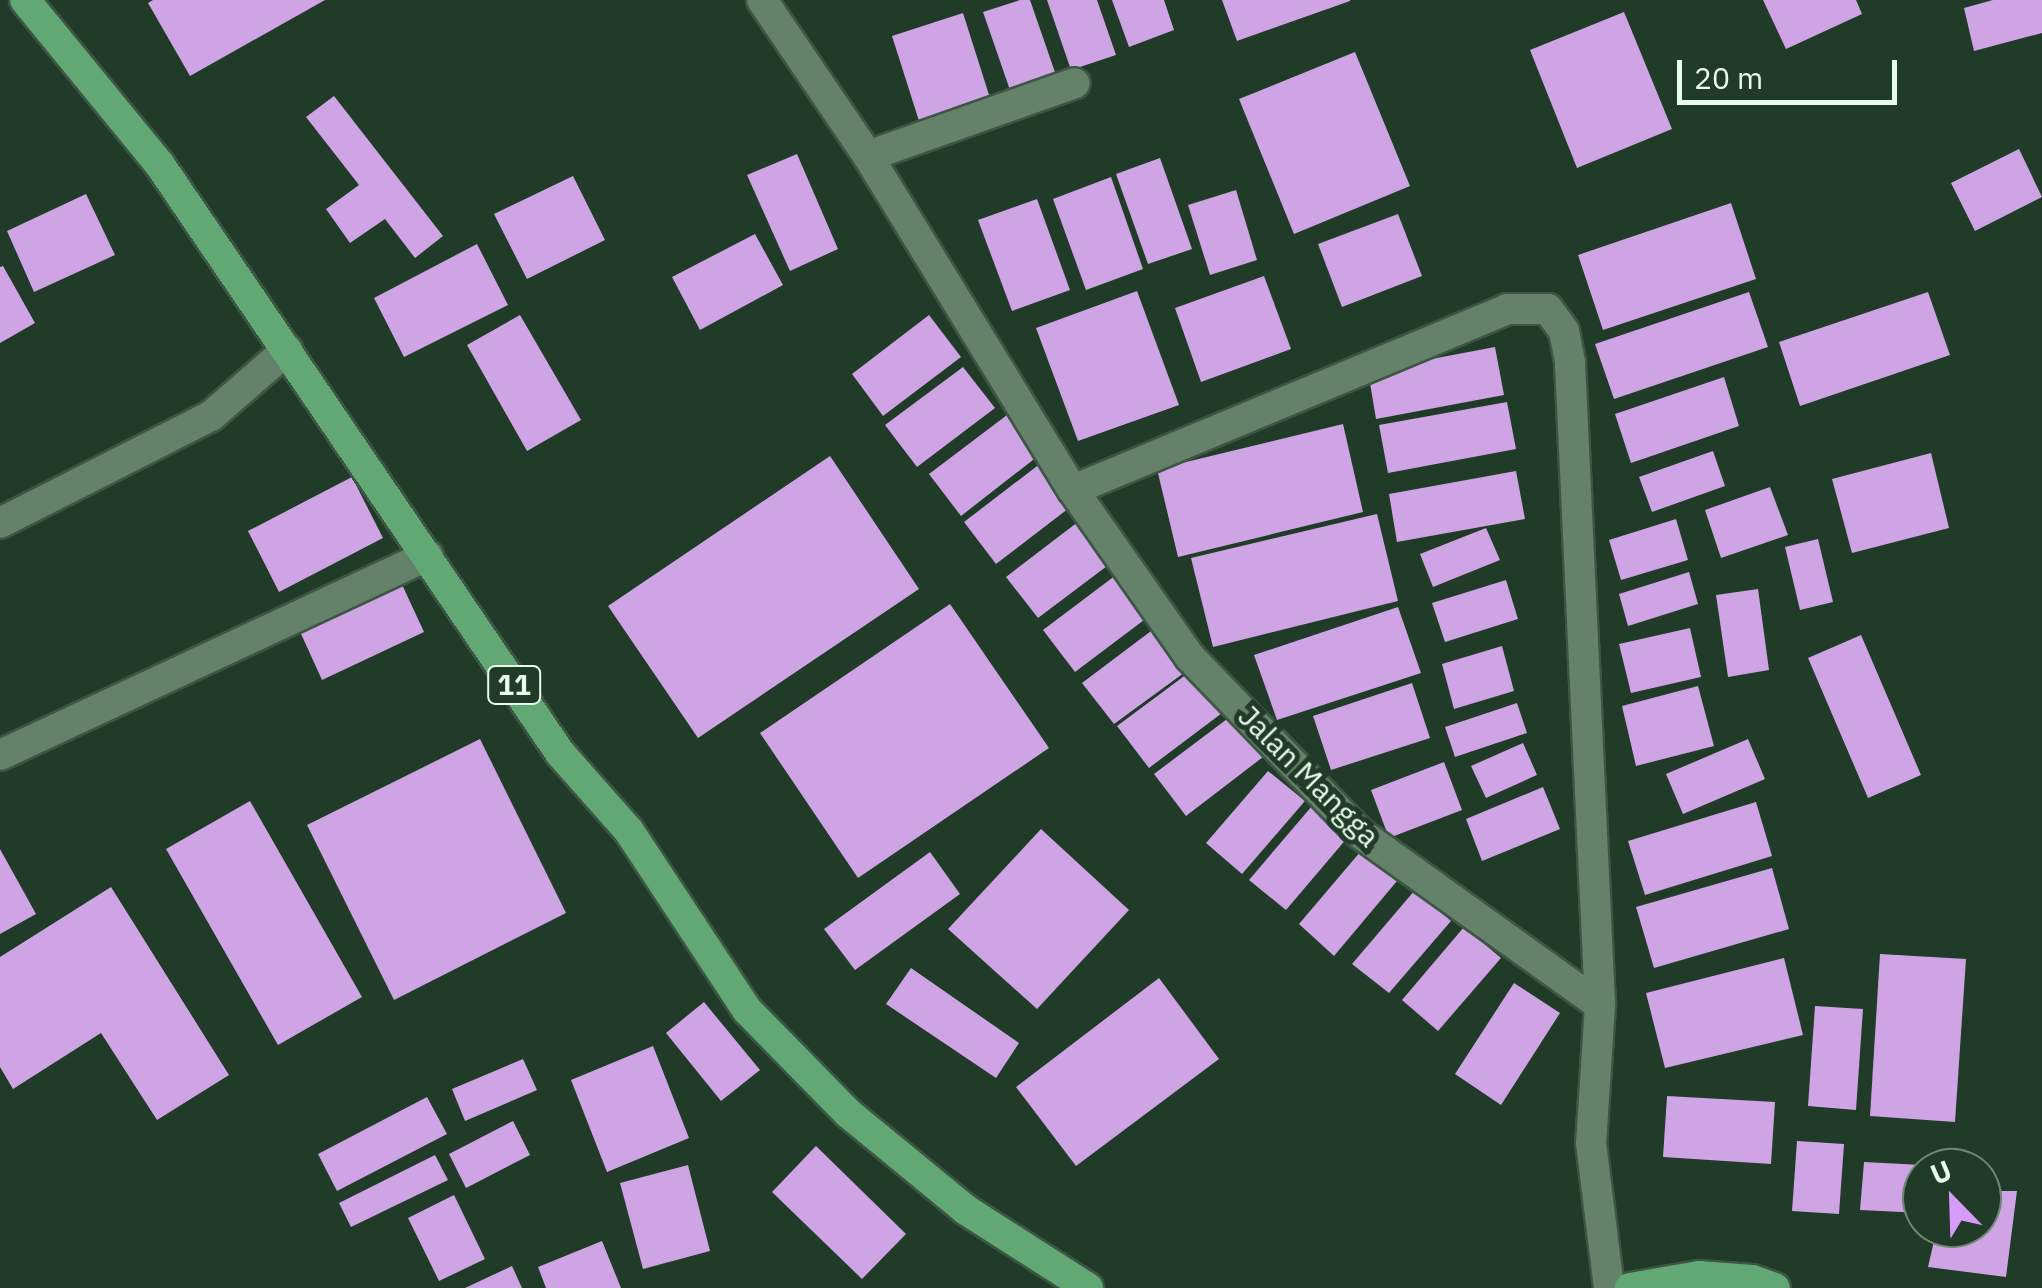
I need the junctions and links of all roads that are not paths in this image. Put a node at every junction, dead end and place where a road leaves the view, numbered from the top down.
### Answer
1 (25, 0) edge
2 (762, 0) edge
3 (1075, 83) dead end
4 (868, 156) junction
5 (288, 350) junction
6 (1073, 490) junction
7 (0, 524) edge
8 (428, 555) junction
9 (0, 755) edge
10 (1600, 1006) junction
11 (1088, 1288) edge
12 (1609, 1288) edge
13 (1630, 1288) edge
14 (1776, 1288) edge

1 - 5 highway, 11
2 - 4 street, Jalan Mangga
3 - 4 street
4 - 6 street, Jalan Mangga
5 - 7 street
5 - 8 highway, 11
6 - 10 street, Jalan Mangga
6 - 10 street
8 - 9 street
8 - 11 highway, 11
10 - 12 street
13 - 14 highway

